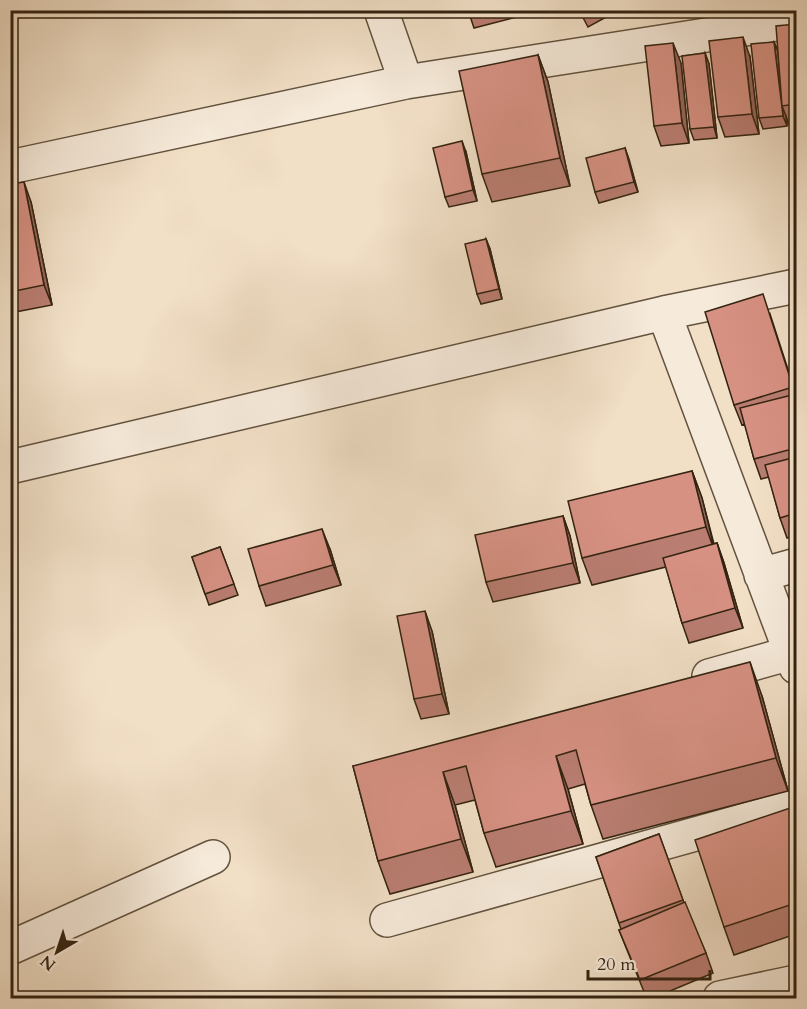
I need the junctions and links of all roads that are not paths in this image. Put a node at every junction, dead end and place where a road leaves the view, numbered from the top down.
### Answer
1 (381, 10) edge
2 (796, 21) edge
3 (406, 82) junction
4 (10, 167) edge
5 (796, 286) edge
6 (664, 313) junction
7 (10, 467) edge
8 (796, 565) edge
9 (761, 575) junction
10 (794, 660) edge
11 (676, 685) edge
12 (796, 806) edge
13 (213, 857) dead end
14 (387, 920) dead end
15 (10, 948) edge
16 (796, 982) edge
17 (720, 999) edge

1 - 3 street
2 - 3 street
3 - 4 street
5 - 6 street
6 - 7 street
6 - 9 street
8 - 9 street
9 - 10 street
10 - 11 street
12 - 14 street
13 - 15 street
16 - 17 street

